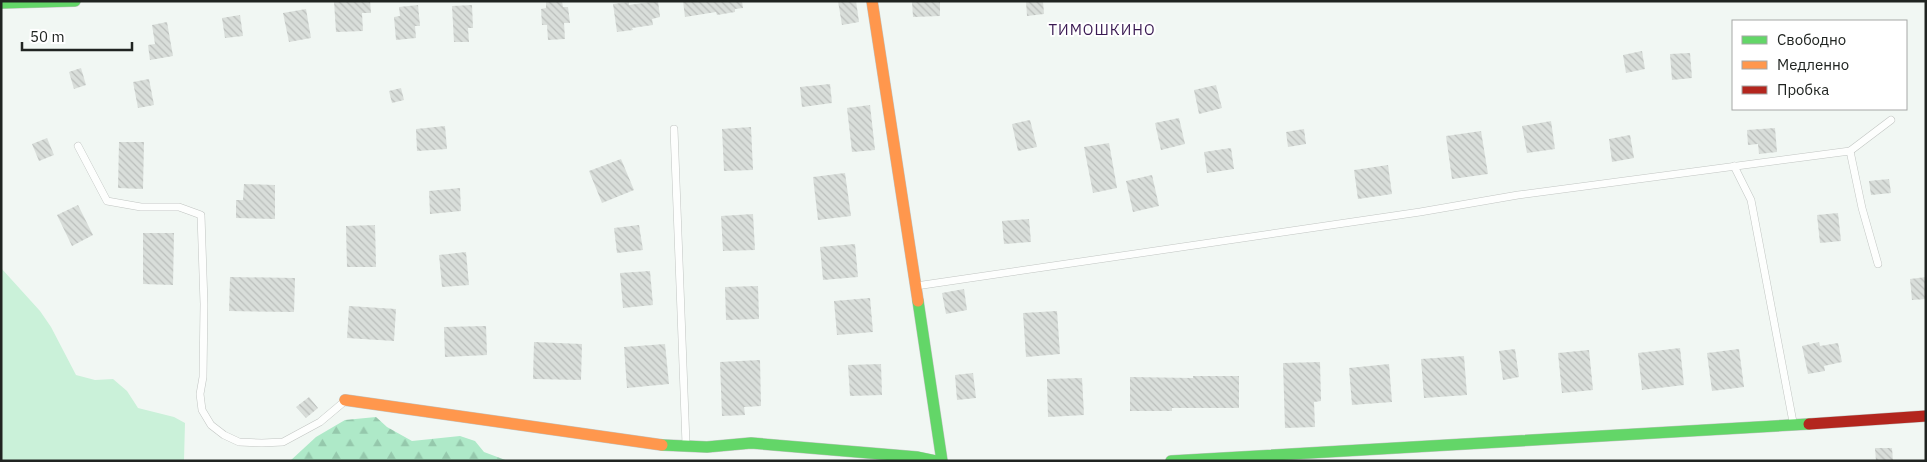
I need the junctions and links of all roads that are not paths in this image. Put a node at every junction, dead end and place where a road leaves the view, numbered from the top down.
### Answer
1 (75, 1) edge
2 (872, 1) edge
3 (1, 4) edge
4 (1891, 120) dead end
5 (674, 129) dead end
6 (78, 146) dead end
7 (1850, 151) junction
8 (1734, 166) junction
9 (1878, 264) dead end
10 (915, 286) junction
11 (345, 400) joint
12 (1926, 416) edge
13 (1794, 425) junction
14 (686, 447) junction
15 (936, 461) edge
16 (942, 461) edge
17 (1171, 461) edge

1 - 3 street
2 - 10 street
4 - 7 lane
5 - 14 lane
6 - 11 lane
7 - 8 lane
7 - 9 lane
8 - 10 lane
8 - 13 lane
10 - 16 street
11 - 14 street
12 - 13 street
13 - 17 street
14 - 15 street

